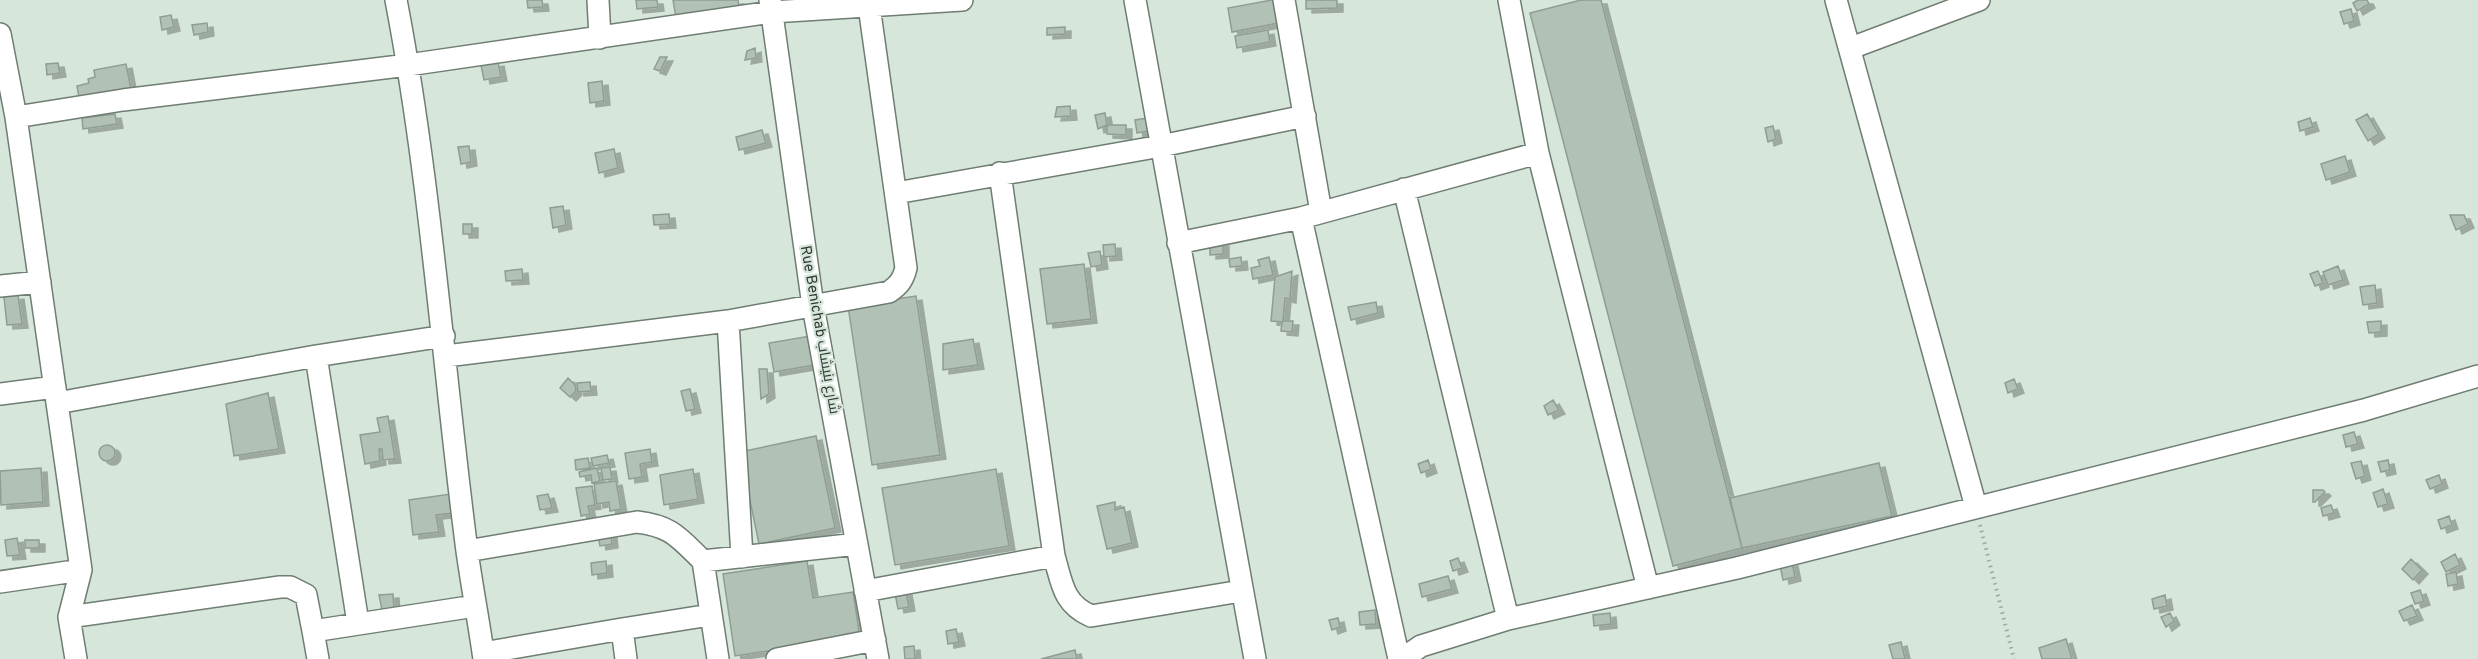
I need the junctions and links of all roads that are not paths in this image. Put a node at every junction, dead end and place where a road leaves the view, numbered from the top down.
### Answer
1 (396, 0) edge
2 (598, 0) edge
3 (962, 0) edge
4 (1135, 0) edge
5 (1284, 0) edge
6 (1509, 0) edge
7 (1836, 0) edge
8 (1979, 0) edge
9 (940, 1) edge
10 (771, 6) edge
11 (869, 6) junction
12 (0, 34) edge
13 (600, 38) junction
14 (1851, 48) junction
15 (408, 65) junction
16 (16, 117) junction
17 (1305, 117) junction
18 (1161, 146) junction
19 (1538, 153) junction
20 (1000, 173) junction
21 (1404, 189) junction
22 (896, 194) junction
23 (1311, 215) junction
24 (1178, 243) junction
25 (40, 282) junction
26 (0, 286) edge
27 (813, 306) junction
28 (728, 321) junction
29 (445, 346) junction
30 (316, 356) junction
31 (2478, 376) edge
32 (0, 394) edge
33 (56, 395) junction
34 (1976, 507) junction
35 (857, 544) junction
36 (467, 551) junction
37 (1054, 556) junction
38 (742, 557) junction
39 (703, 561) junction
40 (81, 570) junction
41 (0, 582) edge
42 (1648, 588) junction
43 (865, 591) junction
44 (1241, 591) junction
45 (475, 606) junction
46 (710, 615) junction
47 (69, 617) junction
48 (1508, 619) junction
49 (358, 623) junction
50 (622, 629) junction
51 (312, 631) junction
52 (876, 649) edge
53 (483, 656) edge
54 (76, 659) edge
55 (318, 659) edge
56 (626, 659) edge
57 (718, 659) edge
58 (777, 659) edge
59 (1256, 659) edge
60 (1401, 659) edge

1 - 15 street
2 - 13 street
3 - 9 street
4 - 18 street
5 - 17 street
6 - 19 street
7 - 14 street
8 - 14 street
9 - 11 street
10 - 11 street
10 - 13 street
10 - 27 street, Rue Benichab شارع بنيشاب
11 - 22 street
12 - 16 street
13 - 15 street
14 - 34 street
15 - 16 street
15 - 29 street
16 - 25 street
17 - 18 street
17 - 23 street
18 - 20 street
18 - 24 street
19 - 21 street
19 - 42 street
20 - 22 street
20 - 37 street
21 - 23 street
21 - 48 street
22 - 27 street
23 - 24 street
23 - 60 street
24 - 44 street
25 - 26 street
25 - 33 street
27 - 28 street
27 - 35 street, Rue Benichab شارع بنيشاب
28 - 29 street
28 - 38 street
29 - 30 street
29 - 36 street
30 - 33 street
30 - 49 street
31 - 34 street
32 - 33 street
33 - 40 street
34 - 42 street
35 - 38 street
35 - 43 street, Rue Benichab شارع بنيشاب
36 - 39 street
36 - 45 street
37 - 43 street
37 - 44 street
38 - 39 street
39 - 46 street
40 - 41 street
40 - 47 street
42 - 48 street
43 - 52 street, Rue Benichab شارع بنيشاب
44 - 59 street
45 - 49 street
45 - 53 street
46 - 50 street
46 - 57 street
47 - 51 street
47 - 54 street
48 - 60 street
49 - 51 street
50 - 53 street
50 - 56 street
51 - 55 street
52 - 58 street

